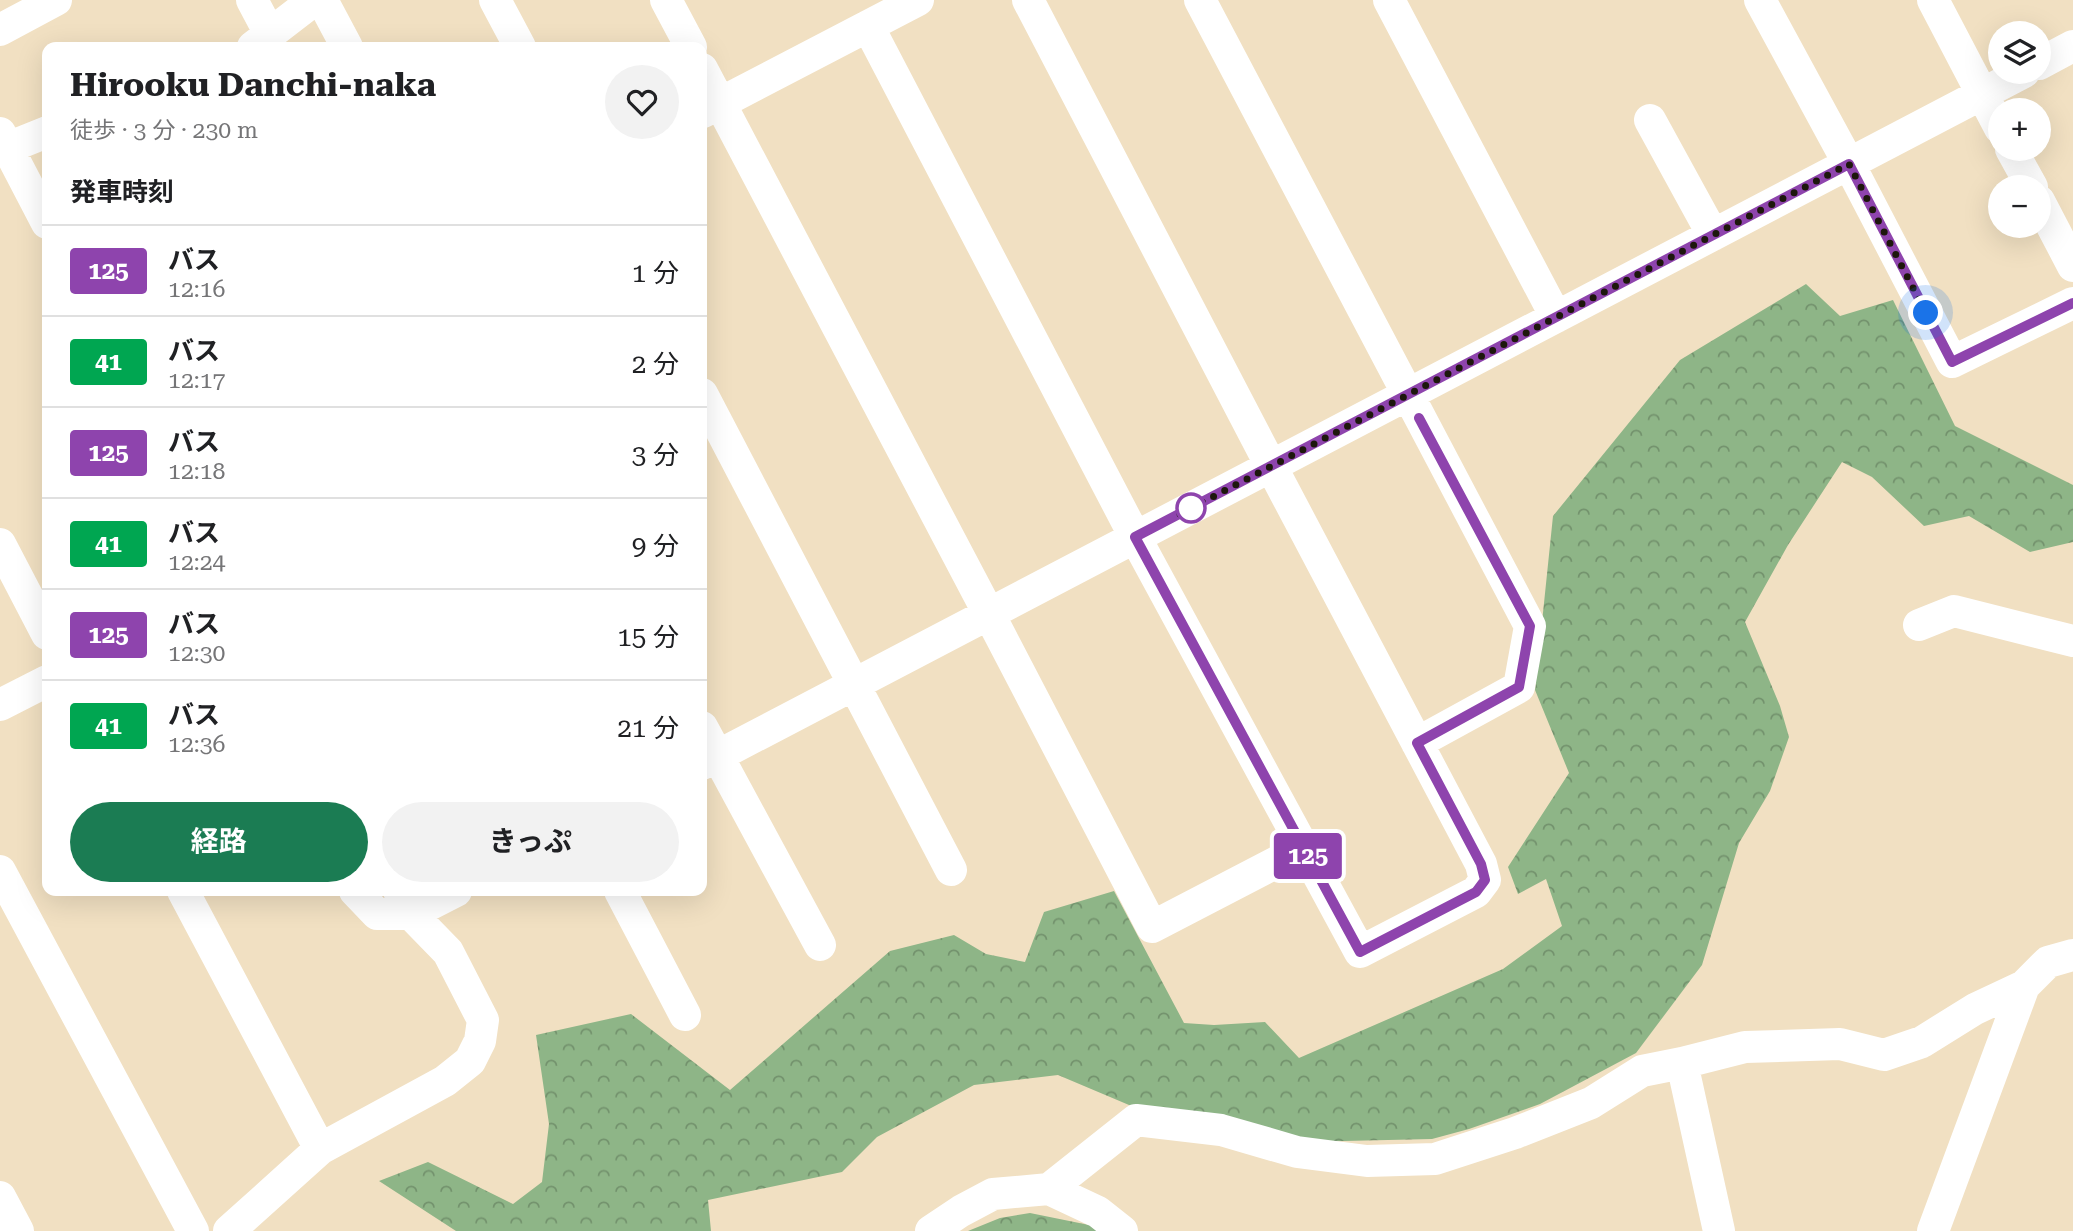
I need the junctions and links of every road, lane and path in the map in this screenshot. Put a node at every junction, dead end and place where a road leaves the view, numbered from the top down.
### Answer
1 (56, 0) edge
2 (252, 0) edge
3 (314, 0) edge
4 (322, 0) edge
5 (495, 0) edge
6 (666, 0) edge
7 (918, 0) edge
8 (1028, 0) edge
9 (1200, 0) edge
10 (1389, 0) edge
11 (1760, 0) edge
12 (1933, 0) edge
13 (868, 26) junction
14 (0, 30) edge
15 (261, 41) edge
16 (344, 42) edge
17 (517, 42) edge
18 (688, 42) edge
19 (2073, 46) edge
20 (2051, 58) edge
21 (2001, 84) edge
22 (707, 91) edge
23 (1982, 94) junction
24 (1988, 105) edge
25 (711, 108) edge
26 (1650, 120) dead end
27 (42, 133) edge
28 (3, 144) edge
29 (1849, 164) junction
30 (42, 214) edge
31 (2051, 224) edge
32 (1713, 235) junction
33 (2073, 266) edge
34 (2073, 303) edge
35 (1556, 317) junction
36 (1407, 395) junction
37 (707, 404) edge
38 (1271, 466) junction
39 (1135, 537) junction
40 (0, 544) edge
41 (989, 614) junction
42 (42, 624) edge
43 (1919, 625) dead end
44 (2073, 641) edge
45 (42, 684) edge
46 (854, 685) junction
47 (0, 705) edge
48 (1417, 743) junction
49 (709, 760) edge
50 (1304, 848) junction
51 (951, 870) dead end
52 (0, 871) edge
53 (186, 896) edge
54 (360, 896) edge
55 (433, 896) edge
56 (623, 896) edge
57 (405, 902) edge
58 (820, 945) dead end
59 (2073, 955) edge
60 (2024, 986) junction
61 (685, 1015) dead end
62 (1682, 1063) junction
63 (320, 1149) junction
64 (1049, 1189) junction
65 (0, 1197) edge
66 (18, 1231) edge
67 (193, 1231) edge
68 (229, 1231) edge
69 (931, 1231) edge
70 (1122, 1231) edge
71 (1718, 1231) edge
72 (1933, 1231) edge

1 - 14 street
2 - 15 street
3 - 15 street
4 - 16 street
5 - 17 street
6 - 18 street
7 - 13 street
8 - 38 street
9 - 36 street
10 - 35 street
11 - 29 street
12 - 23 street
13 - 25 street
13 - 39 street
19 - 20 street
21 - 23 street
22 - 25 street
23 - 24 street
23 - 29 street
25 - 41 street
26 - 32 street
27 - 28 street
28 - 30 street
29 - 32 street
29 - 34 street
31 - 33 street
32 - 35 street
35 - 36 street
36 - 38 street
36 - 48 street
37 - 46 street
38 - 39 street
38 - 48 street
39 - 41 street
39 - 50 street
40 - 42 street
41 - 46 street
41 - 50 street
43 - 44 street
45 - 47 street
46 - 49 street
46 - 51 street
48 - 50 street
49 - 58 street
52 - 67 street
53 - 63 street
54 - 57 street
55 - 57 street
56 - 61 street
57 - 63 street
59 - 60 street
60 - 62 street
60 - 72 street
62 - 64 street
62 - 71 street
63 - 68 street
64 - 69 street
64 - 70 street
65 - 66 street

